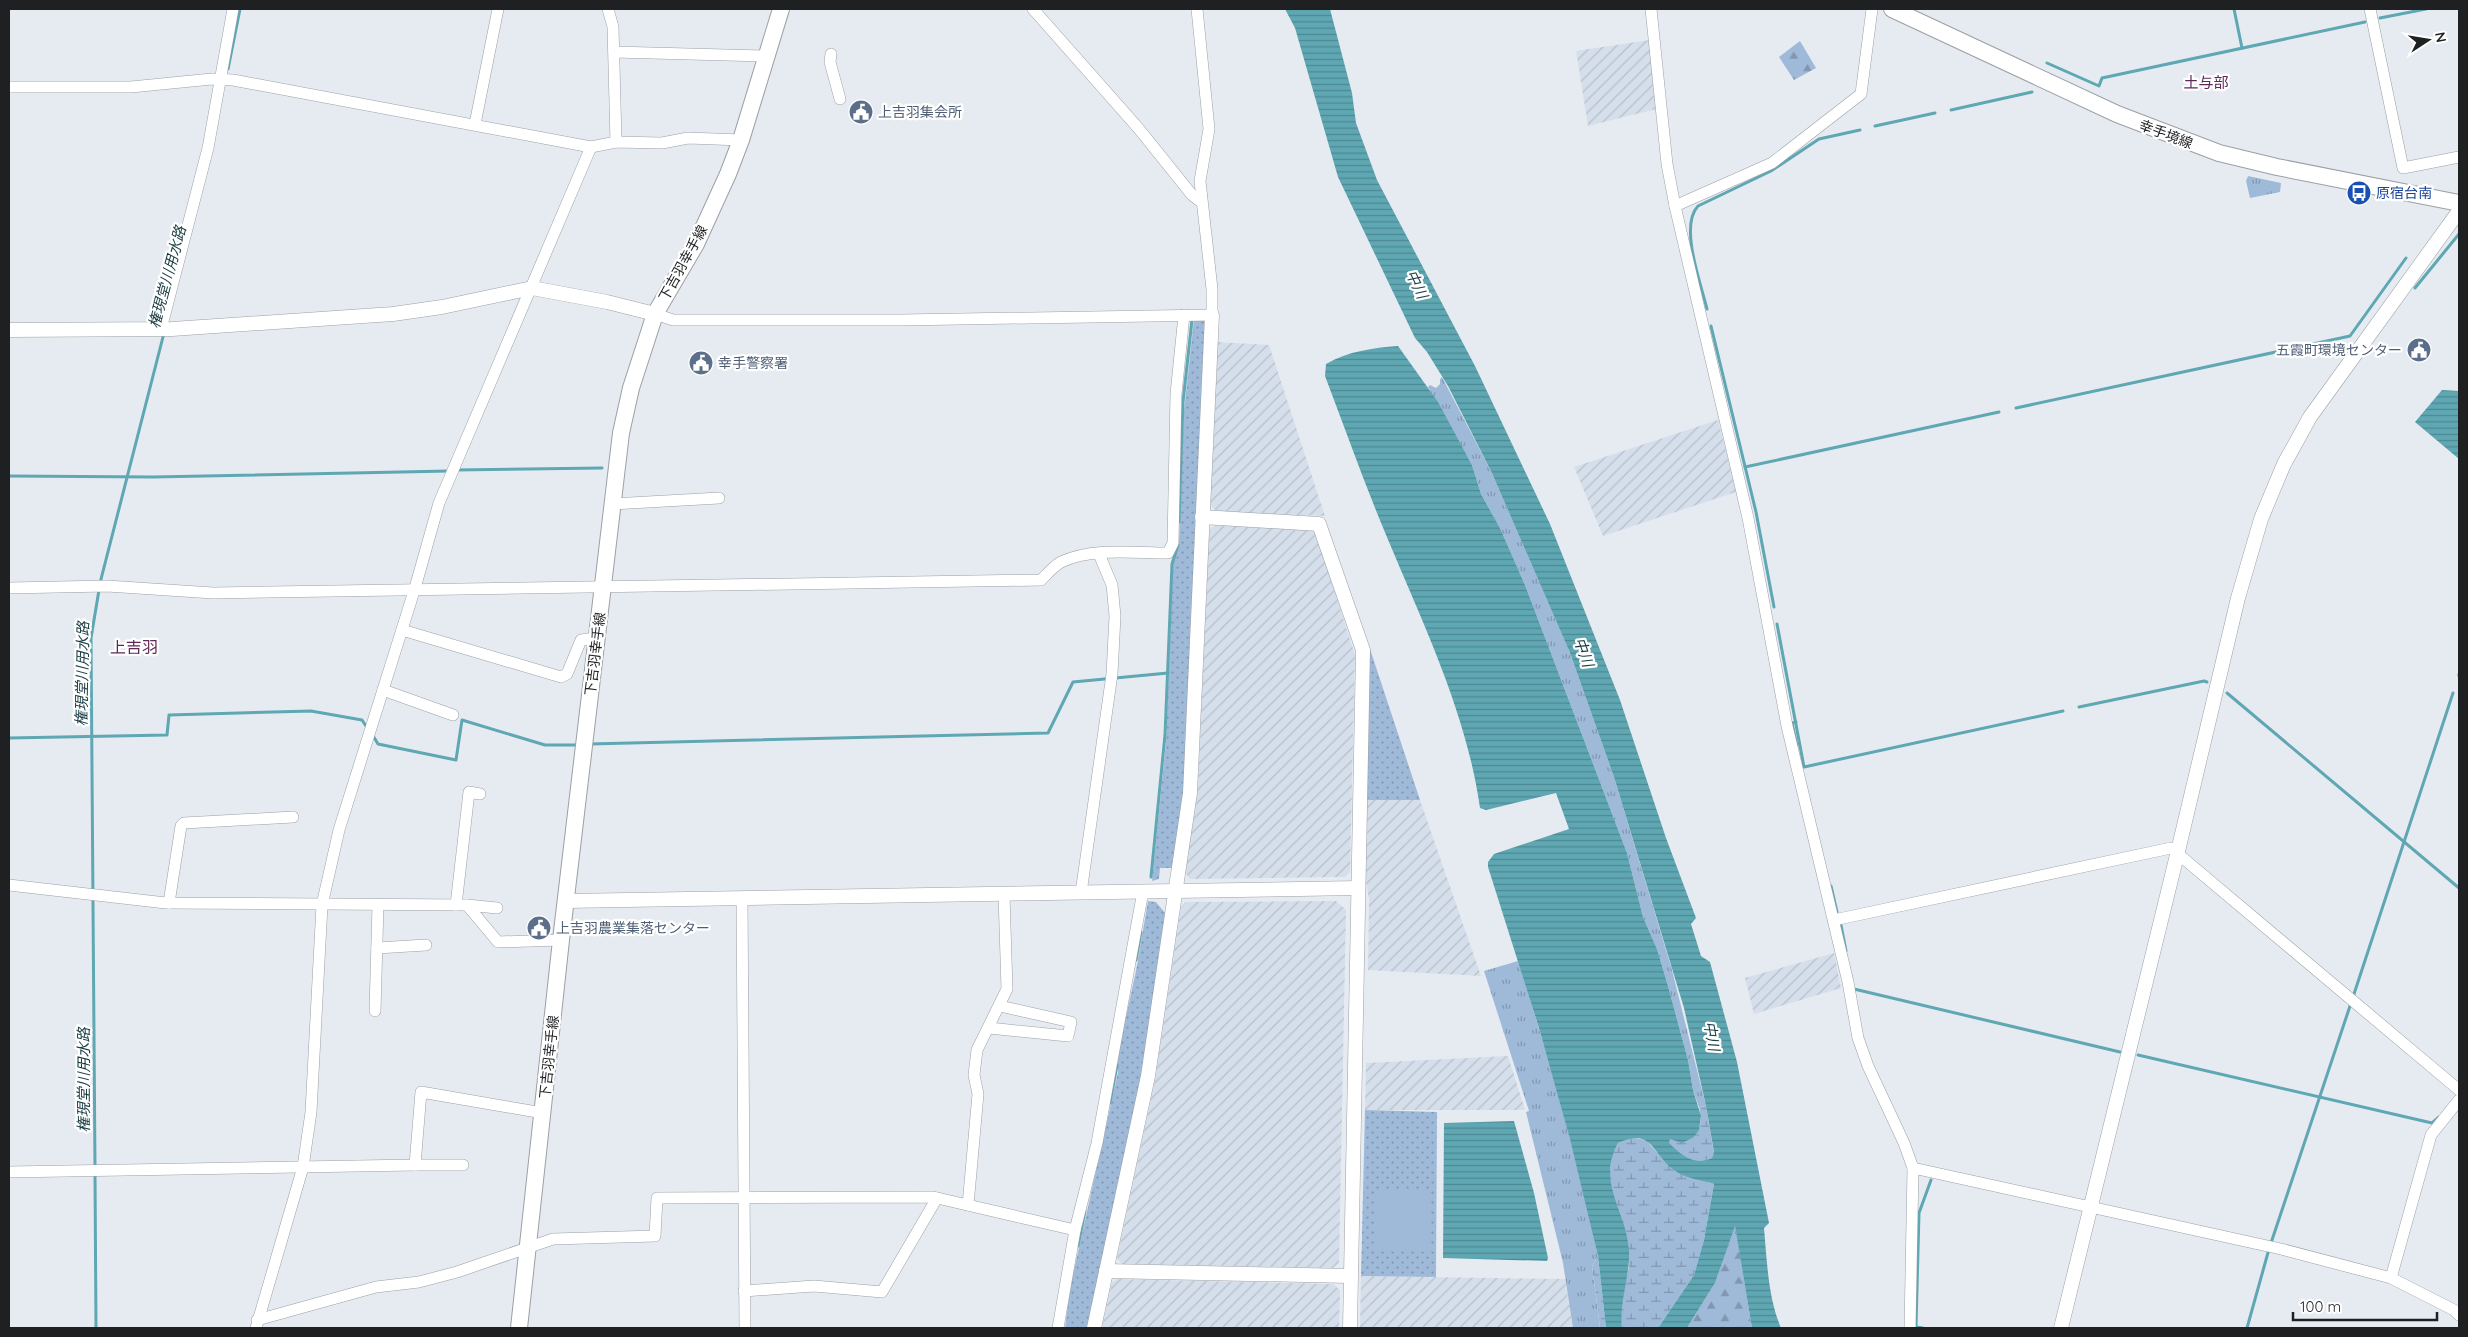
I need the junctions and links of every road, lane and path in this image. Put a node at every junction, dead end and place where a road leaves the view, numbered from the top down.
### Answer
1 (233, 9) edge
2 (498, 9) edge
3 (608, 9) edge
4 (781, 9) edge
5 (1033, 9) edge
6 (1197, 9) edge
7 (1651, 9) edge
8 (1872, 9) edge
9 (1892, 9) edge
10 (2370, 9) edge
11 (1916, 14) edge
12 (614, 52) junction
13 (831, 54) dead end
14 (767, 56) junction
15 (220, 80) junction
16 (9, 87) edge
17 (840, 99) dead end
18 (475, 124) junction
19 (741, 140) junction
20 (616, 142) junction
21 (591, 147) junction
22 (2459, 157) edge
23 (1201, 202) junction
24 (2459, 203) edge
25 (1675, 206) junction
26 (2459, 211) edge
27 (532, 288) junction
28 (655, 314) junction
29 (1184, 314) junction
30 (1212, 315) junction
31 (160, 329) junction
32 (9, 330) edge
33 (719, 498) dead end
34 (612, 504) junction
35 (1202, 517) junction
36 (1099, 554) junction
37 (9, 588) edge
38 (415, 588) junction
39 (602, 588) junction
40 (402, 630) junction
41 (596, 638) junction
42 (383, 690) junction
43 (453, 715) dead end
44 (480, 794) dead end
45 (293, 817) dead end
46 (2178, 852) junction
47 (9, 885) edge
48 (1358, 888) junction
49 (1143, 891) junction
50 (1176, 891) junction
51 (1081, 893) junction
52 (1004, 894) junction
53 (742, 898) junction
54 (566, 901) junction
55 (169, 903) junction
56 (322, 905) junction
57 (378, 905) junction
58 (462, 905) junction
59 (497, 908) dead end
60 (1834, 920) junction
61 (561, 940) junction
62 (426, 945) dead end
63 (377, 948) junction
64 (1000, 1006) junction
65 (375, 1011) dead end
66 (989, 1028) junction
67 (2459, 1090) edge
68 (2459, 1100) edge
69 (543, 1113) junction
70 (415, 1165) junction
71 (463, 1165) dead end
72 (303, 1166) junction
73 (1913, 1168) junction
74 (9, 1172) edge
75 (744, 1196) junction
76 (937, 1198) junction
77 (968, 1205) junction
78 (2091, 1207) junction
79 (1075, 1230) junction
80 (528, 1247) junction
81 (1106, 1271) junction
82 (1350, 1276) junction
83 (2391, 1278) junction
84 (744, 1291) junction
85 (2459, 1315) edge
86 (257, 1324) edge
87 (519, 1328) edge
88 (745, 1328) edge
89 (1058, 1328) edge
90 (1094, 1328) edge
91 (1350, 1328) edge
92 (1910, 1328) edge
93 (2061, 1328) edge

1 - 15 street
2 - 18 street
3 - 12 street
4 - 14 main road, 下吉羽幸手線
5 - 23 street
6 - 23 street
7 - 25 street
8 - 25 street
9 - 11 main road, 幸手境線
10 - 22 street
11 - 24 main road, 幸手境線
12 - 14 street
12 - 20 street
13 - 17 street
14 - 19 main road, 下吉羽幸手線
15 - 16 street
15 - 18 street
15 - 31 street
18 - 21 street
19 - 20 street
19 - 28 main road, 下吉羽幸手線
20 - 21 street
21 - 27 street
23 - 30 street
25 - 60 street
26 - 46 street
27 - 28 street
27 - 31 street
27 - 38 street
28 - 29 street
28 - 34 main road, 下吉羽幸手線
29 - 30 street
29 - 36 street
30 - 35 street
31 - 32 street
33 - 34 street
34 - 39 main road, 下吉羽幸手線
35 - 48 street
35 - 50 street
36 - 39 street
36 - 51 street
37 - 38 street
38 - 39 street
38 - 40 street
39 - 41 main road, 下吉羽幸手線
40 - 41 street
40 - 42 street
41 - 54 main road, 下吉羽幸手線
42 - 43 street
42 - 56 street
44 - 58 street
45 - 55 street
46 - 60 street
46 - 67 street
46 - 78 street
47 - 55 street
48 - 50 street
48 - 82 street
49 - 50 street
49 - 51 street
49 - 79 street
50 - 81 street
51 - 52 street
52 - 53 street
52 - 64 street
53 - 54 street
53 - 75 street
54 - 61 main road, 下吉羽幸手線
55 - 56 street
56 - 57 street
56 - 72 street
57 - 58 street
57 - 63 street
58 - 59 street
58 - 61 street
60 - 73 street
61 - 69 main road, 下吉羽幸手線
62 - 63 street
63 - 65 street
64 - 66 street
64 - 66 street
66 - 77 street
68 - 83 street
69 - 70 street
69 - 80 main road, 下吉羽幸手線
70 - 71 street
70 - 72 street
72 - 74 street
72 - 86 street
73 - 78 street
73 - 92 street
75 - 76 street
75 - 80 street
75 - 84 street
76 - 77 street
76 - 84 street
77 - 79 street
78 - 83 street
78 - 93 street
79 - 89 street
80 - 86 street
80 - 87 main road, 下吉羽幸手線
81 - 82 street
81 - 90 street
82 - 91 street
83 - 85 street
84 - 88 street

